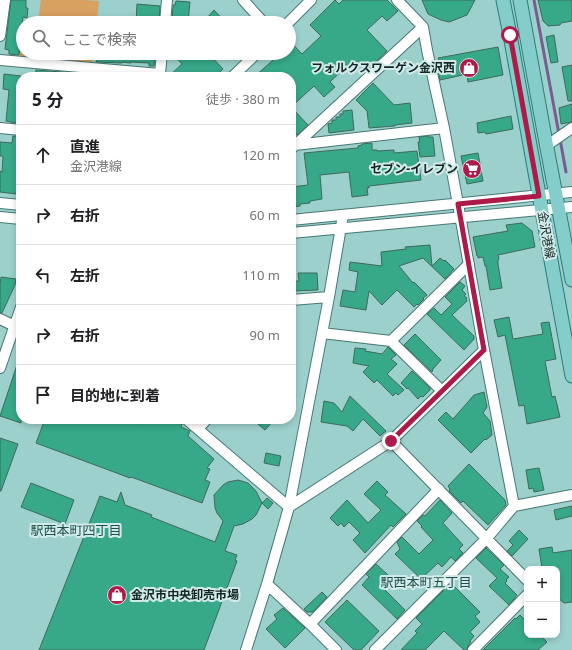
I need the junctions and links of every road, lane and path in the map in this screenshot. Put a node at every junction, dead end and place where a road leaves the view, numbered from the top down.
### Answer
1 (5, 0) edge
2 (167, 0) edge
3 (244, 0) edge
4 (311, 0) edge
5 (398, 0) edge
6 (503, 0) edge
7 (520, 0) edge
8 (166, 16) edge
9 (258, 16) edge
10 (295, 16) edge
11 (423, 27) junction
12 (0, 36) edge
13 (0, 60) edge
14 (162, 60) edge
15 (250, 60) edge
16 (122, 72) edge
17 (162, 72) edge
18 (237, 72) edge
19 (0, 128) edge
20 (444, 128) junction
21 (572, 128) edge
22 (16, 130) edge
23 (555, 140) junction
24 (296, 141) edge
25 (296, 145) edge
26 (572, 192) edge
27 (556, 194) junction
28 (539, 196) junction
29 (0, 203) edge
30 (458, 204) junction
31 (16, 205) edge
32 (572, 206) edge
33 (558, 208) junction
34 (541, 210) junction
35 (343, 215) junction
36 (0, 217) edge
37 (461, 217) junction
38 (16, 219) edge
39 (296, 220) edge
40 (341, 229) junction
41 (296, 233) edge
42 (469, 264) junction
43 (572, 280) edge
44 (329, 297) junction
45 (296, 300) edge
46 (0, 319) edge
47 (16, 327) edge
48 (16, 332) edge
49 (322, 333) junction
50 (391, 341) junction
51 (484, 350) junction
52 (0, 368) edge
53 (572, 376) edge
54 (442, 391) junction
55 (192, 424) edge
56 (202, 424) edge
57 (198, 429) junction
58 (391, 441) junction
59 (439, 490) junction
60 (572, 495) edge
61 (514, 506) junction
62 (289, 507) junction
63 (487, 538) junction
64 (524, 577) edge
65 (267, 584) junction
66 (524, 598) edge
67 (310, 624) junction
68 (246, 650) edge
69 (336, 650) edge
70 (375, 650) edge
71 (473, 650) edge

1 - 12 street
2 - 8 street
3 - 9 street
4 - 10 street
5 - 11 street
6 - 28 main road, 金沢港線
7 - 23 main road, 金沢港線
11 - 20 street
11 - 24 street
13 - 16 street
14 - 17 street
15 - 18 street
19 - 22 street
20 - 25 street
20 - 30 street
21 - 23 street
23 - 27 main road, 金沢港線
26 - 27 street
27 - 28 street
27 - 33 main road, 金沢港線
28 - 30 street
28 - 34 main road, 金沢港線
29 - 31 street
30 - 35 street
30 - 37 street
32 - 33 street
33 - 34 street
33 - 43 main road, 金沢港線
34 - 37 street
34 - 53 main road, 金沢港線
35 - 39 street
35 - 40 street
36 - 38 street
37 - 40 street
37 - 42 street
40 - 41 street
40 - 44 street
42 - 50 street
42 - 51 street
44 - 45 street
44 - 49 street
46 - 47 street
48 - 52 street
49 - 50 street
49 - 62 street
50 - 54 street
51 - 54 street
51 - 61 street
54 - 58 street
55 - 57 street
56 - 57 street
57 - 62 street
58 - 59 street
58 - 62 street
59 - 63 street
59 - 67 street
60 - 61 street
61 - 63 street
62 - 65 street
63 - 64 street
63 - 70 street
65 - 67 street
65 - 68 street
66 - 71 street
67 - 69 street

